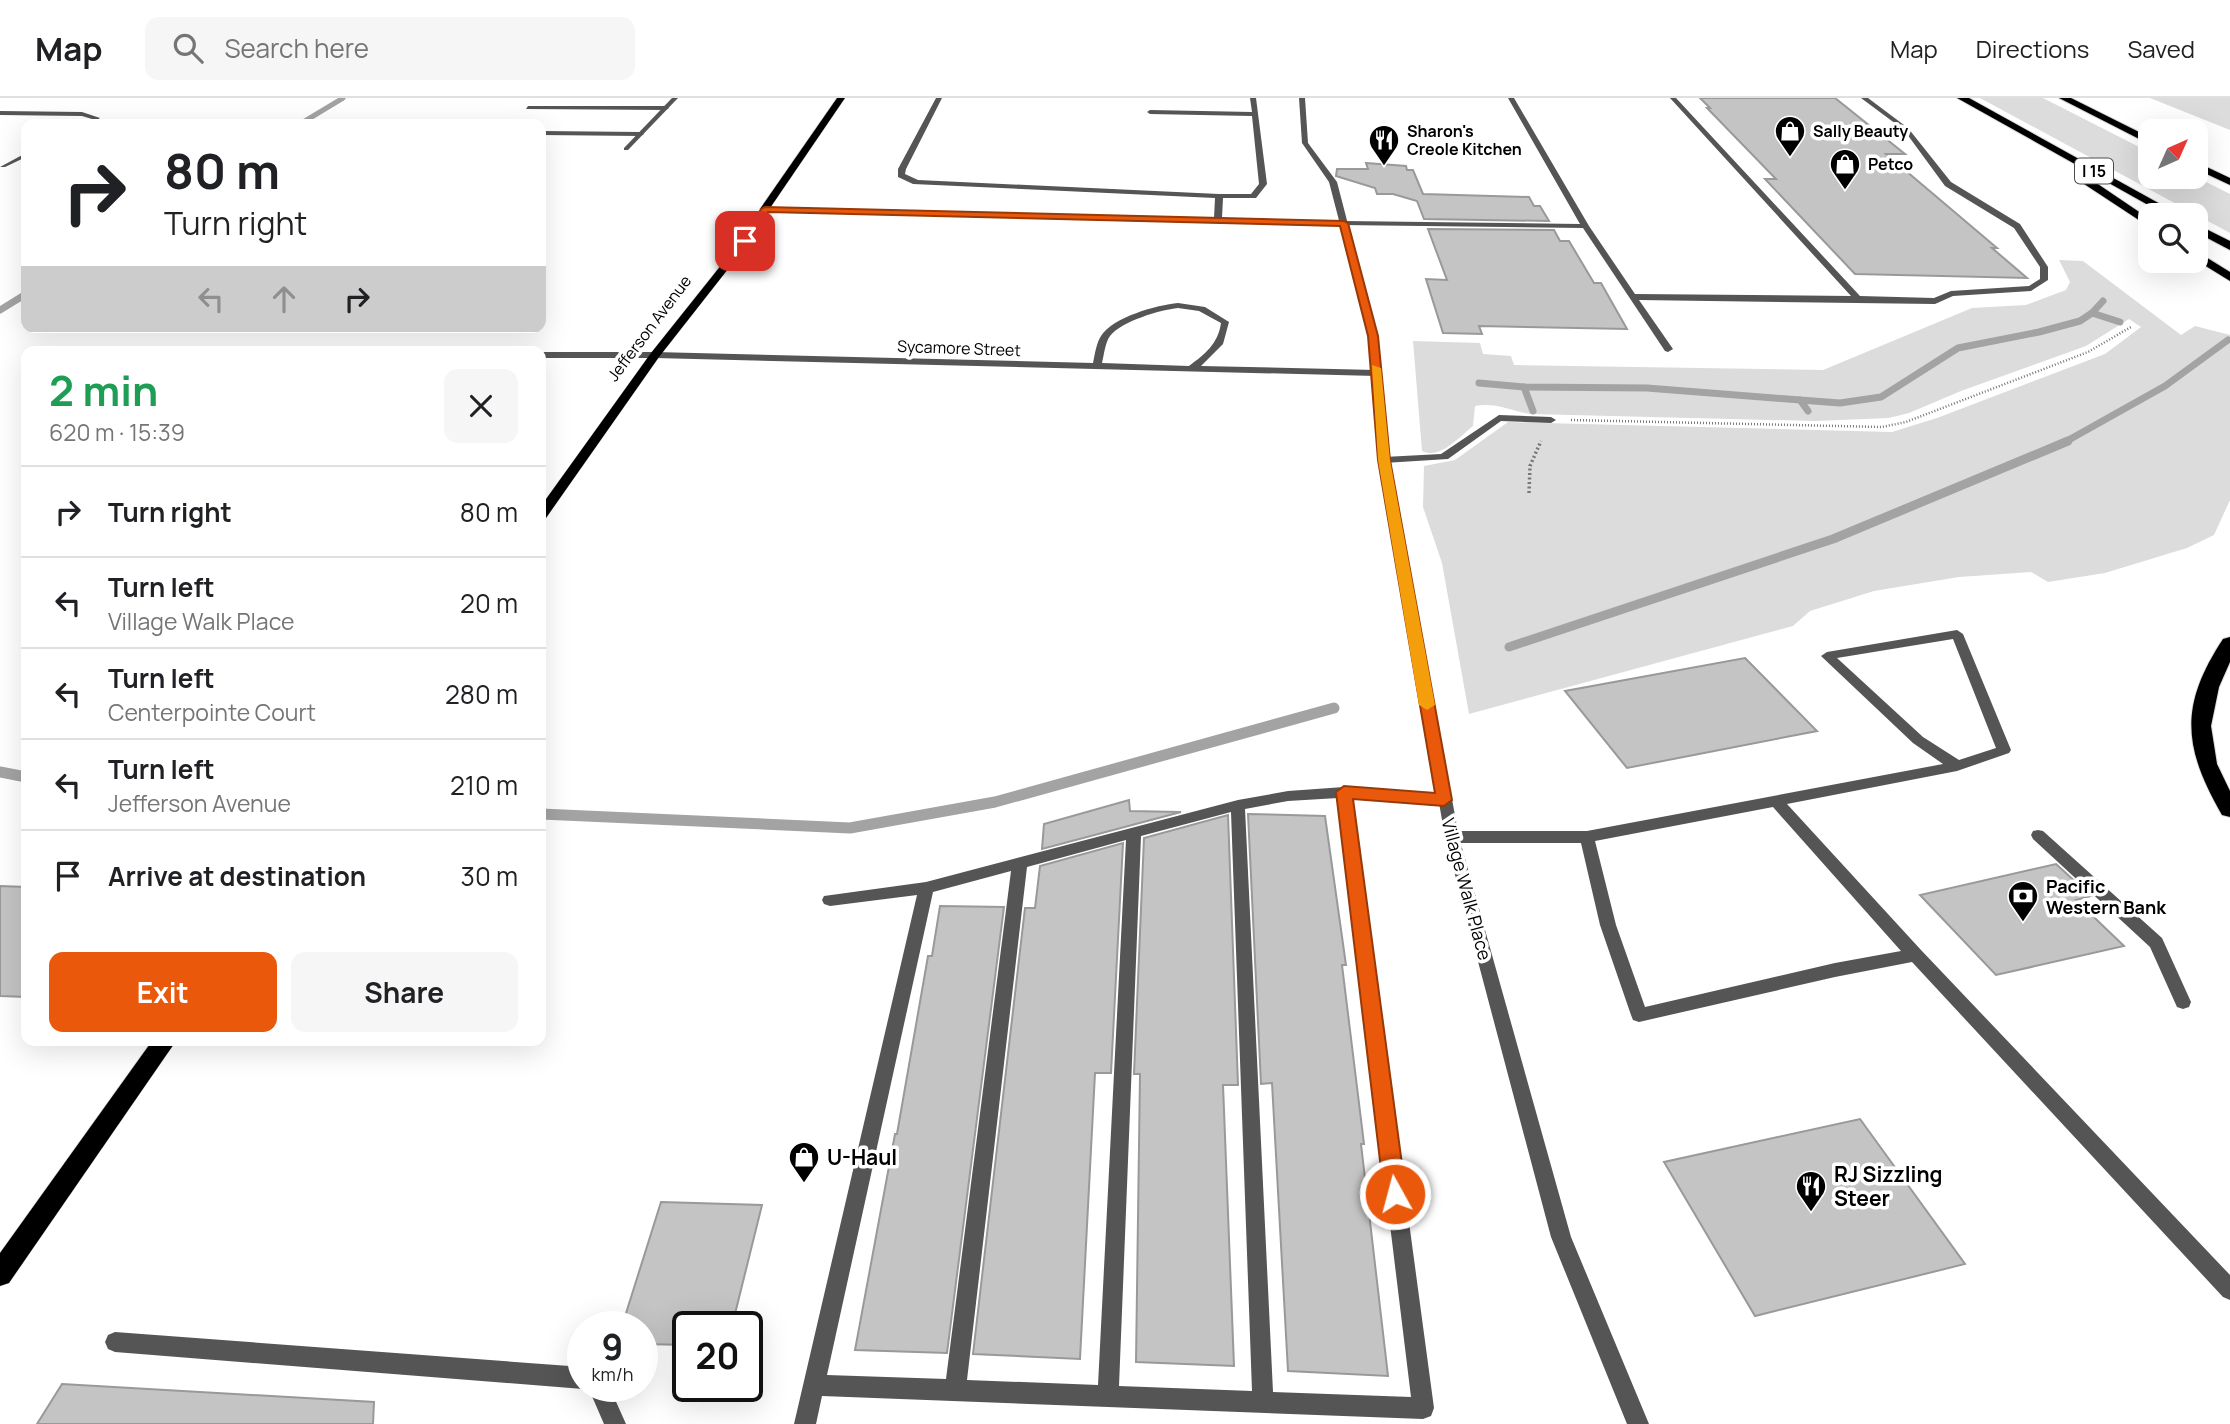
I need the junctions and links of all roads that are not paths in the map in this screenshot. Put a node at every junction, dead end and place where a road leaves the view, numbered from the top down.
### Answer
1 (675, 98) edge
2 (841, 98) edge
3 (939, 98) edge
4 (1253, 98) edge
5 (1302, 98) edge
6 (1511, 98) edge
7 (1673, 98) edge
8 (1864, 98) edge
9 (1962, 98) edge
10 (2064, 98) edge
11 (528, 108) dead end
12 (666, 108) junction
13 (1150, 112) dead end
14 (0, 113) edge
15 (1255, 114) junction
16 (96, 119) edge
17 (2013, 127) junction
18 (546, 134) edge
19 (641, 134) junction
20 (2138, 136) edge
21 (626, 149) dead end
22 (21, 157) edge
23 (3, 166) dead end
24 (2208, 167) edge
25 (2208, 170) edge
26 (2230, 175) edge
27 (2230, 182) edge
28 (1219, 196) junction
29 (2152, 203) edge
30 (765, 209) junction
31 (2138, 216) edge
32 (1218, 220) junction
33 (1344, 223) junction
34 (1585, 226) junction
35 (2208, 234) edge
36 (745, 241) joint
37 (2230, 246) edge
38 (2208, 263) edge
39 (2230, 277) edge
40 (1633, 297) junction
41 (1858, 299) junction
42 (1668, 349) dead end
43 (546, 355) edge
44 (655, 355) junction
45 (1096, 367) junction
46 (1190, 369) junction
47 (1376, 373) junction
48 (1551, 420) road end
49 (1384, 460) junction
50 (546, 508) edge
51 (2230, 643) edge
52 (1957, 766) junction
53 (1344, 792) junction
54 (1444, 800) junction
55 (1775, 800) junction
56 (1238, 805) junction
57 (2230, 809) edge
58 (1134, 832) junction
59 (2038, 835) dead end
60 (1452, 837) junction
61 (1587, 837) junction
62 (1019, 866) junction
63 (926, 888) junction
64 (830, 900) dead end
65 (1915, 956) junction
66 (2183, 1002) dead end
67 (161, 1046) edge
68 (0, 1274) edge
69 (2230, 1290) edge
70 (115, 1342) dead end
71 (567, 1377) edge
72 (813, 1385) junction
73 (955, 1391) junction
74 (1108, 1396) junction
75 (605, 1402) edge
76 (1263, 1402) junction
77 (615, 1424) edge
78 (805, 1424) edge
79 (1638, 1424) edge

1 - 12 street
2 - 30 main road, Jefferson Avenue
3 - 28 street
4 - 15 street
5 - 33 street, Village Walk Place
6 - 34 street
7 - 41 street
8 - 41 street
9 - 17 highway, I 15
10 - 20 highway
11 - 12 street
12 - 19 street
13 - 15 street
14 - 16 street
15 - 28 street
17 - 29 highway, I 15
17 - 31 highway
18 - 19 street
19 - 21 street
22 - 23 street
24 - 26 highway
25 - 27 highway
28 - 32 street
30 - 32 street
30 - 36 main road, Jefferson Avenue
32 - 33 street
33 - 34 street
33 - 47 street, Village Walk Place
34 - 40 street
35 - 37 highway
36 - 44 main road, Jefferson Avenue
38 - 39 highway
40 - 41 street
40 - 42 street
43 - 44 street, Sycamore Street
44 - 45 street, Sycamore Street
44 - 50 main road, Jefferson Avenue
45 - 46 street, Sycamore Street
45 - 46 street
46 - 47 street, Sycamore Street
47 - 49 street, Village Walk Place
48 - 49 street
49 - 54 street, Village Walk Place
51 - 57 highway
52 - 52 street
52 - 55 street
53 - 54 street
53 - 56 street
53 - 76 street
54 - 60 street, Village Walk Place
55 - 61 street
55 - 65 street
56 - 58 street
56 - 76 street
58 - 62 street
58 - 74 street
59 - 66 street
60 - 61 street
60 - 79 street, Village Walk Place
61 - 65 street
62 - 63 street
62 - 73 street
63 - 64 street
63 - 72 street
65 - 69 street
67 - 68 main road
70 - 71 street
72 - 73 street
72 - 78 street
73 - 74 street
74 - 76 street
75 - 77 street

